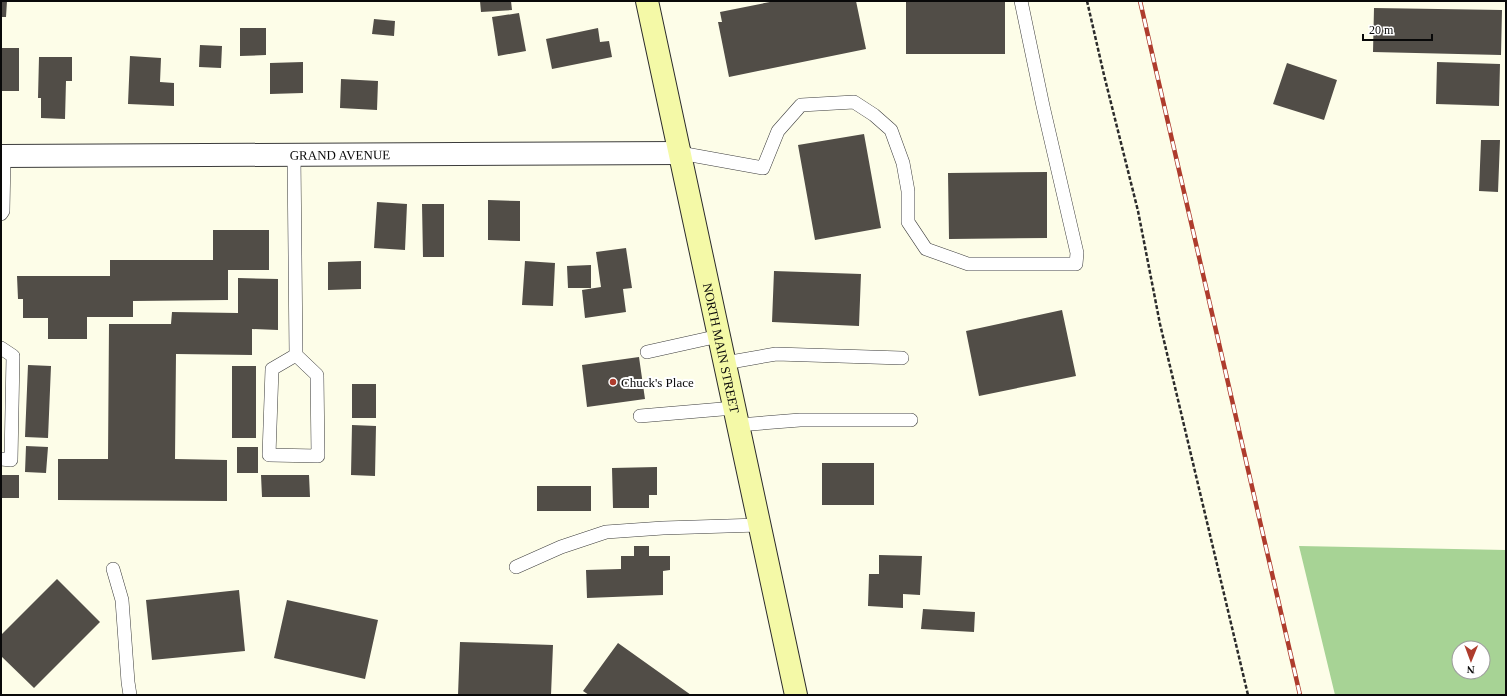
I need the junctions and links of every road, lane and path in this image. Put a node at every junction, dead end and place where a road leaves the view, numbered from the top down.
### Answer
1 (647, 1) edge
2 (1021, 1) edge
3 (1087, 1) edge
4 (680, 152) junction
5 (294, 155) junction
6 (3, 156) edge
7 (1, 214) edge
8 (719, 336) junction
9 (1, 348) edge
10 (647, 352) dead end
11 (296, 355) junction
12 (902, 358) dead end
13 (725, 362) junction
14 (640, 416) dead end
15 (736, 417) junction
16 (911, 420) dead end
17 (1, 459) edge
18 (759, 525) junction
19 (516, 567) dead end
20 (113, 569) dead end
21 (130, 695) edge
22 (796, 695) edge
23 (1248, 695) edge

1 - 4 main road, NORTH MAIN STREET
2 - 4 lane
3 - 23 path
4 - 5 street, GRAND AVENUE
4 - 8 main road, NORTH MAIN STREET
5 - 6 street, GRAND AVENUE
5 - 11 lane
6 - 7 lane
8 - 10 lane
8 - 13 main road, NORTH MAIN STREET
9 - 17 lane
11 - 11 lane
12 - 13 lane
13 - 15 main road, NORTH MAIN STREET
14 - 15 lane
15 - 16 lane
15 - 18 main road, NORTH MAIN STREET
18 - 19 lane
18 - 22 main road, NORTH MAIN STREET
20 - 21 lane

